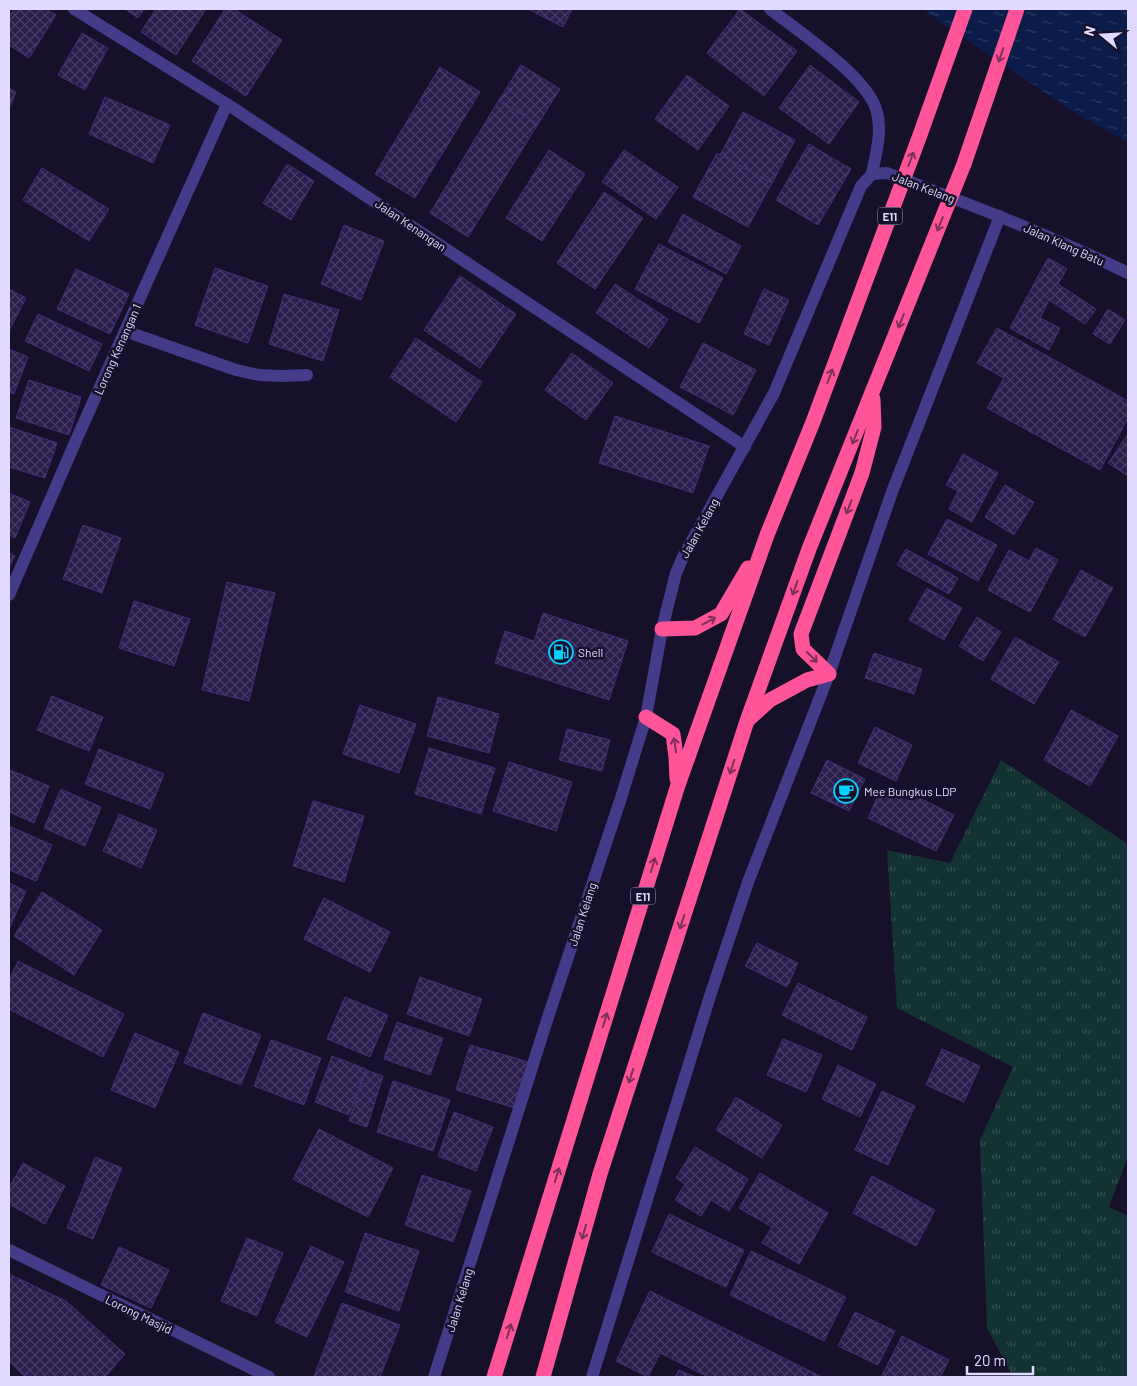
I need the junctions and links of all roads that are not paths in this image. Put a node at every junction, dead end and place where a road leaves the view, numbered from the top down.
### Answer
1 (74, 9) edge
2 (770, 9) edge
3 (965, 9) edge
4 (1017, 9) edge
5 (227, 104) junction
6 (872, 174) junction
7 (1000, 216) junction
8 (1128, 273) edge
9 (125, 331) junction
10 (307, 375) dead end
11 (873, 392) junction
12 (744, 447) junction
13 (766, 535) junction
14 (9, 595) edge
15 (662, 629) junction
16 (829, 674) junction
17 (646, 717) junction
18 (747, 721) junction
19 (677, 788) junction
20 (9, 1250) edge
21 (269, 1377) edge
22 (434, 1377) edge
23 (494, 1377) edge
24 (543, 1377) edge
25 (592, 1377) edge

1 - 5 street, Jalan Kenangan
2 - 6 street
13 -> 3 highway, E11
4 -> 11 highway
5 - 9 street, Lorong Kenangan 1
5 - 12 street, Jalan Kenangan
6 - 7 street, Jalan Kelang
6 - 12 street, Jalan Kelang
7 - 8 street, Jalan Klang Batu
7 - 16 street
9 - 10 street
9 - 14 street, Lorong Kenangan 1
11 -> 16 highway
11 -> 18 highway
12 - 15 street, Jalan Kelang
15 -> 13 highway
13 - 19 highway, E11
15 - 17 street, Jalan Kelang
16 - 18 highway
16 - 25 street
19 -> 17 highway
17 - 22 street, Jalan Kelang
18 -> 24 highway
23 -> 19 highway, E11
20 - 21 street, Lorong Masjid

